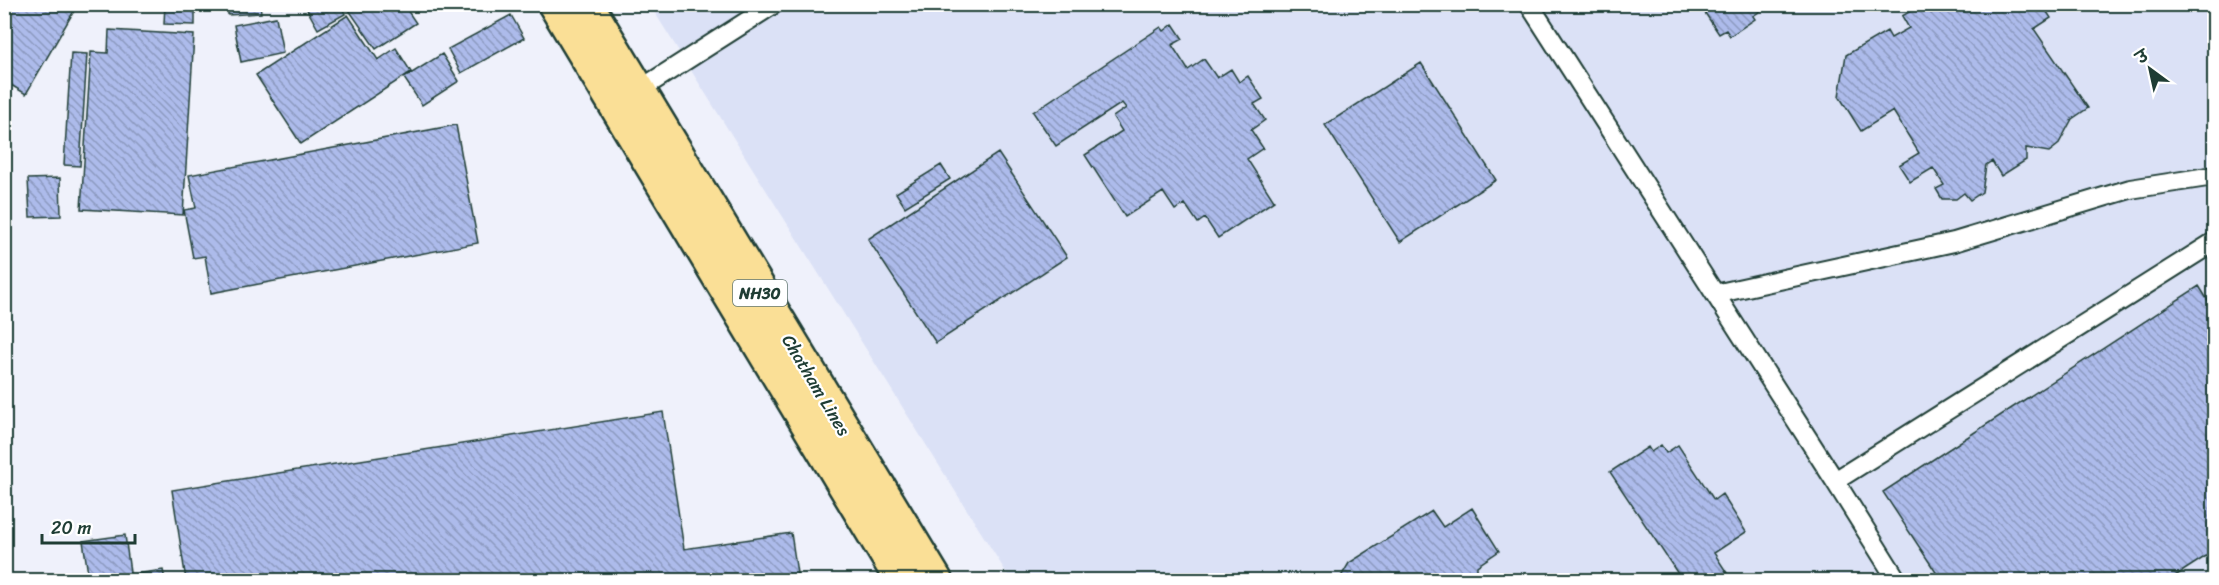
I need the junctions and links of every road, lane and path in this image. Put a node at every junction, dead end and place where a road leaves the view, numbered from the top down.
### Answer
1 (555, 4) edge
2 (586, 4) edge
3 (774, 4) edge
4 (1529, 4) edge
5 (627, 98) junction
6 (2214, 176) edge
7 (2213, 248) edge
8 (1714, 294) junction
9 (1835, 481) junction
10 (902, 580) edge
11 (935, 580) edge
12 (1897, 580) edge

1 - 5 highway, Chatham Lines / NH30
2 - 5 highway, Chatham Lines / NH30
3 - 5 lane
4 - 8 lane
5 - 10 highway, Chatham Lines / NH30
5 - 11 highway, Chatham Lines / NH30
6 - 8 lane
7 - 9 lane
8 - 9 lane
9 - 12 lane

